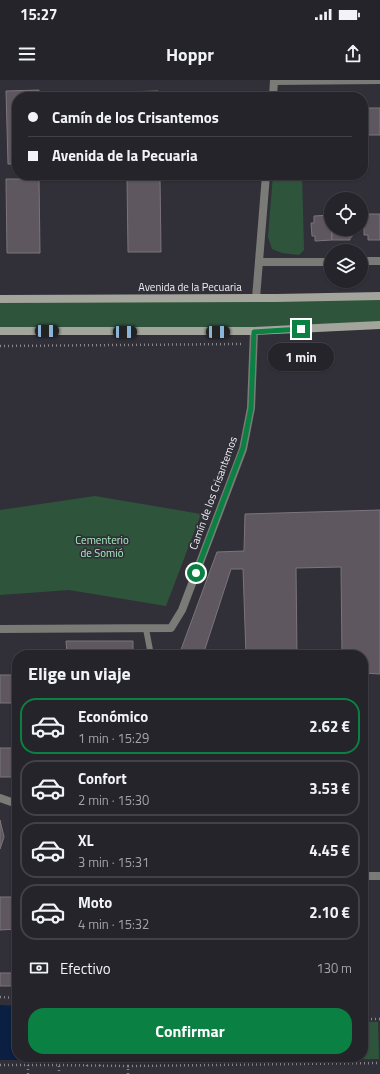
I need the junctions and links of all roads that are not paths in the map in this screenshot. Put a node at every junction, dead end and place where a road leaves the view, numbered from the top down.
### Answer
1 (380, 80) edge
2 (274, 81) edge
3 (273, 92) edge
4 (266, 180) edge
5 (368, 261) edge
6 (380, 261) edge
7 (259, 262) junction
8 (324, 262) edge
9 (380, 296) edge
10 (256, 298) junction
11 (0, 299) edge
12 (380, 325) edge
13 (0, 331) edge
14 (254, 332) junction
15 (0, 629) edge
16 (146, 629) junction
17 (150, 650) edge
18 (0, 798) edge
19 (12, 802) edge
20 (368, 876) edge
21 (380, 876) edge

1 - 2 street
2 - 3 street
4 - 7 street
5 - 6 street
7 - 8 street
7 - 10 street
9 - 10 street, Avenida de la Pecuaria
10 - 11 street, Avenida de la Pecuaria
12 - 14 street
13 - 14 street
14 - 16 street, Camín de los Crisantemos
15 - 16 street
16 - 17 lane
18 - 19 street
20 - 21 street

